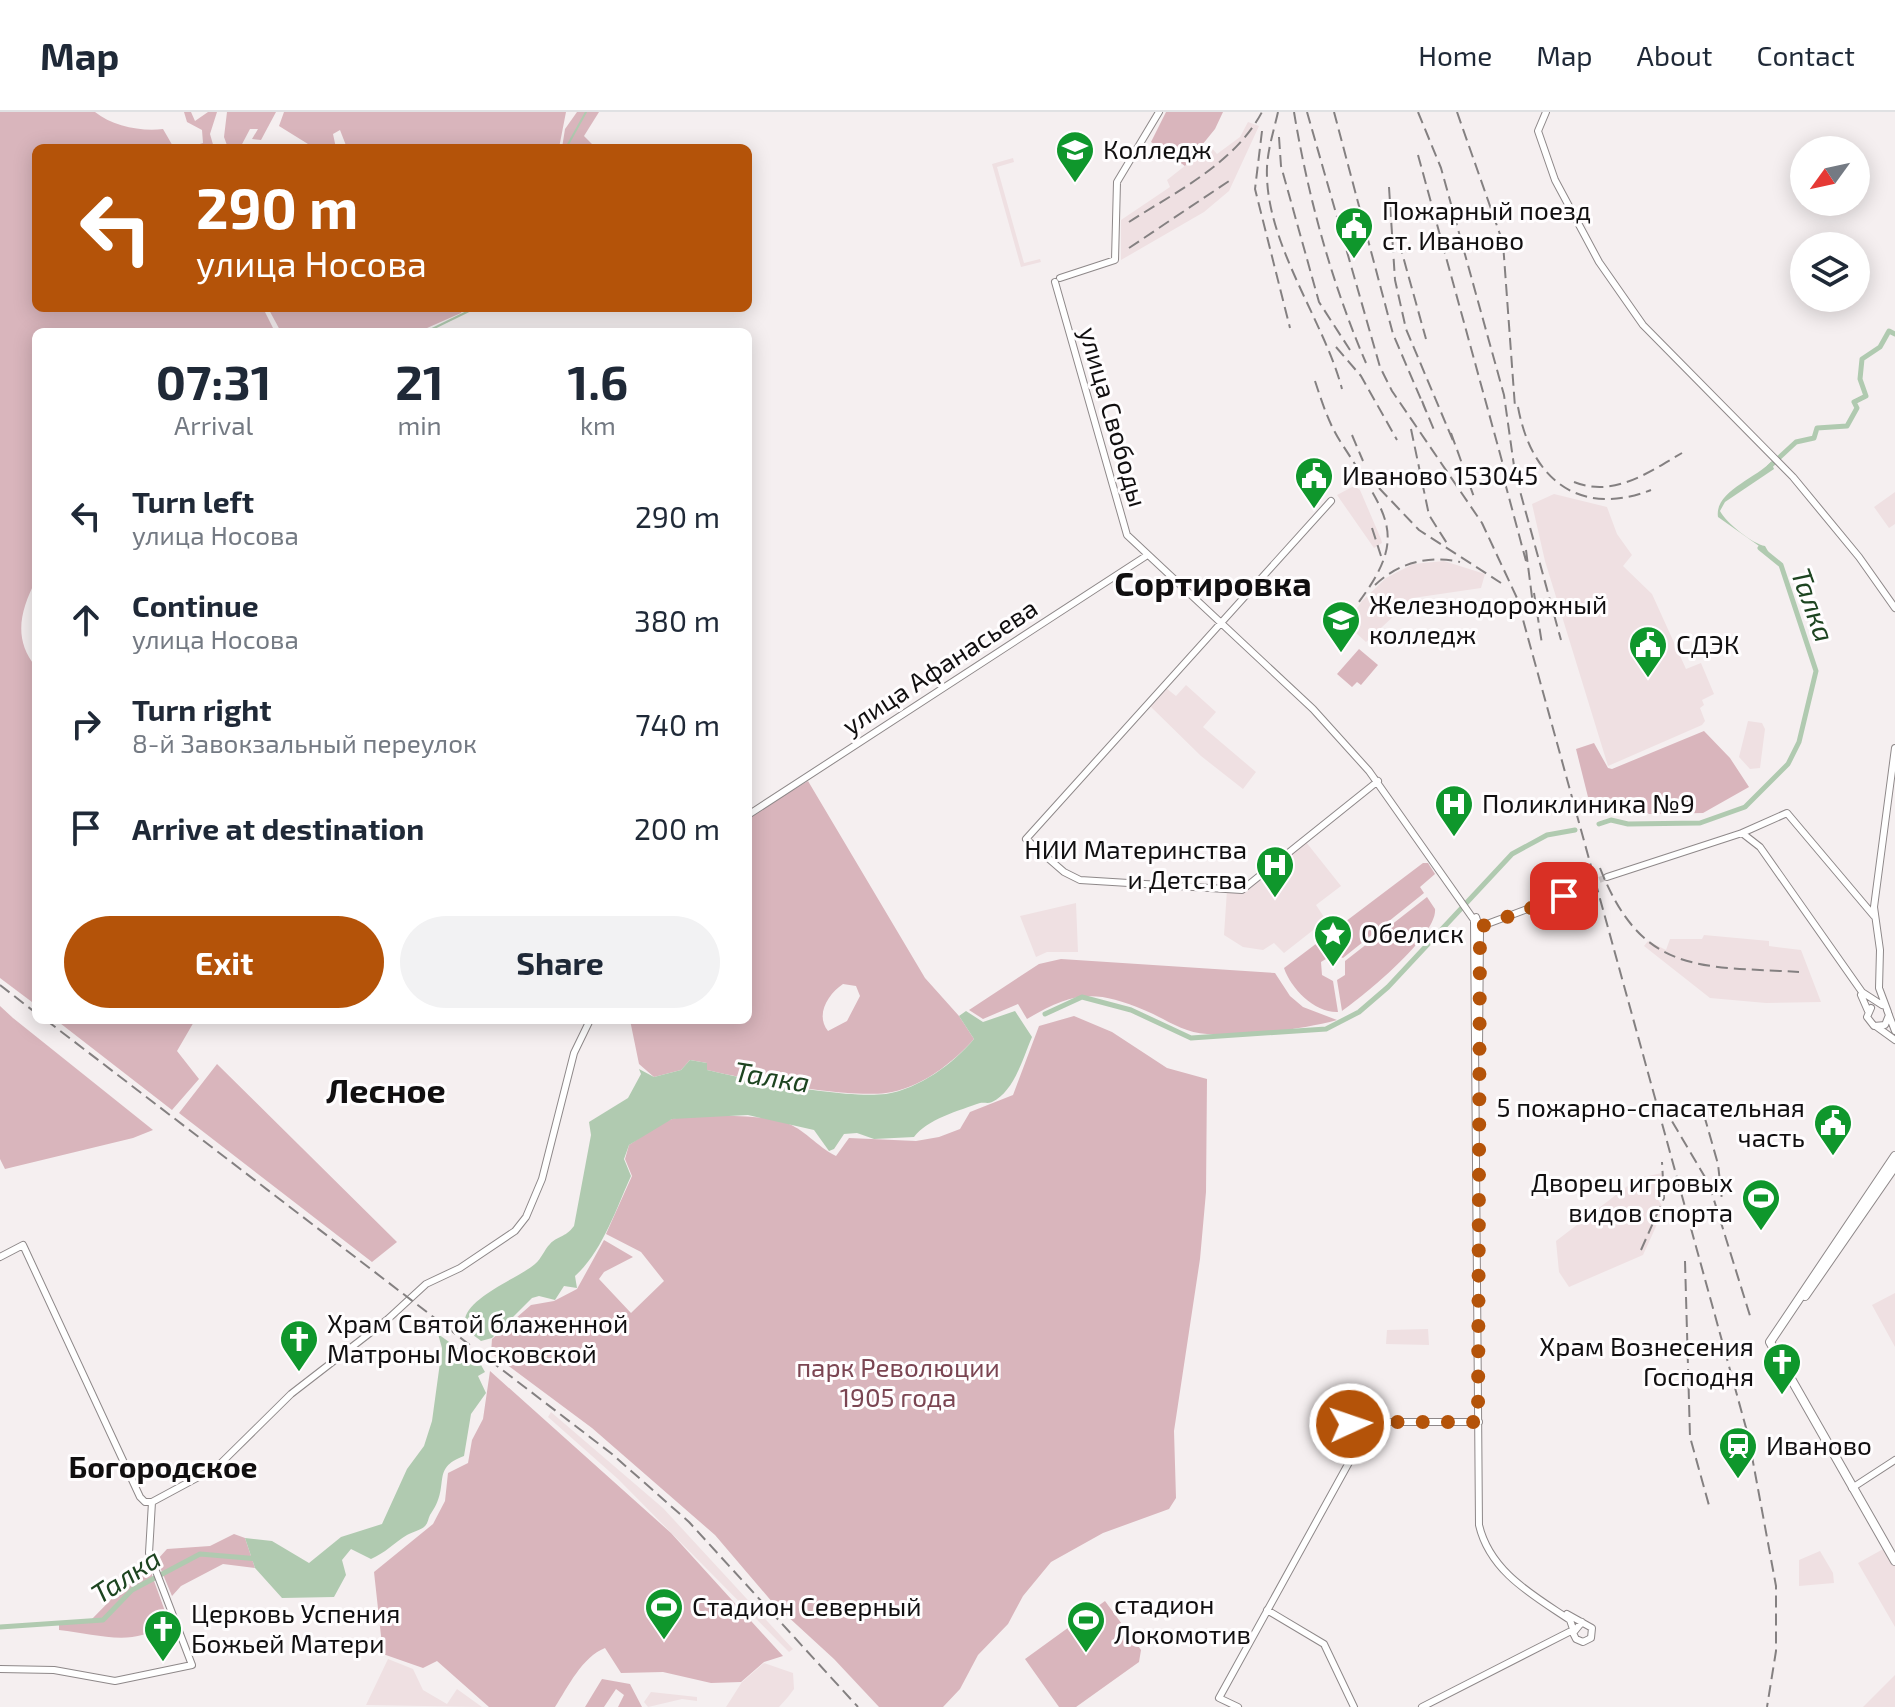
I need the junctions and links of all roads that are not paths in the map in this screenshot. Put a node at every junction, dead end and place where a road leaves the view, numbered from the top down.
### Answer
1 (1159, 112) edge
2 (1546, 112) edge
3 (1331, 501) dead end
4 (1146, 556) junction
5 (1895, 608) edge
6 (1221, 622) junction
7 (1895, 748) edge
8 (1893, 777) edge
9 (1378, 781) junction
10 (752, 812) edge
11 (1742, 833) junction
12 (1629, 872) junction
13 (1608, 879) tunnel mouth
14 (1591, 884) tunnel mouth
15 (1875, 917) junction
16 (1478, 926) junction
17 (1825, 940) junction
18 (1879, 988) junction
19 (1862, 992) junction
20 (1874, 1007) junction
21 (1889, 1013) junction
22 (588, 1024) edge
23 (1877, 1027) junction
24 (1895, 1031) edge
25 (1895, 1040) edge
26 (1895, 1156) edge
27 (1895, 1166) edge
28 (1844, 1235) junction
29 (0, 1257) edge
30 (1479, 1422) junction
31 (1350, 1424) dead end
32 (1363, 1430) junction
33 (1895, 1460) edge
34 (1853, 1488) junction
35 (152, 1502) junction
36 (1895, 1561) edge
37 (1548, 1604) junction
38 (1267, 1610) junction
39 (1582, 1622) junction
40 (1573, 1630) junction
41 (1578, 1641) junction
42 (0, 1669) edge
43 (1459, 1690) junction
44 (1238, 1707) edge
45 (1354, 1707) edge
46 (1422, 1707) edge
47 (1429, 1707) edge

1 - 4 street, улица Свободы
2 - 5 street
3 - 6 street
4 - 6 street, улица Свободы
4 - 10 street, улица Афанасьева
6 - 9 street, улица Свободы
6 - 9 street
7 - 8 street
8 - 15 street
9 - 16 street, улица Свободы
11 - 12 street
11 - 15 street
11 - 17 street
12 - 13 street
12 - 17 street
14 - 16 street
15 - 18 street
16 - 30 street
17 - 19 street
17 - 20 street
18 - 19 street
18 - 20 street
18 - 21 street
19 - 20 street
20 - 21 street
20 - 23 street
21 - 23 street
21 - 24 street
22 - 35 street
23 - 25 street
26 - 28 main road
27 - 28 main road
28 - 34 main road
29 - 35 street
30 - 32 street
30 - 37 street
31 - 32 street
32 - 38 street
33 - 34 street
34 - 36 main road
35 - 42 street
37 - 39 street
37 - 40 street
38 - 44 street
38 - 45 street
39 - 40 street
39 - 41 street
40 - 41 street
40 - 43 street
41 - 43 street
43 - 46 street
43 - 47 street

